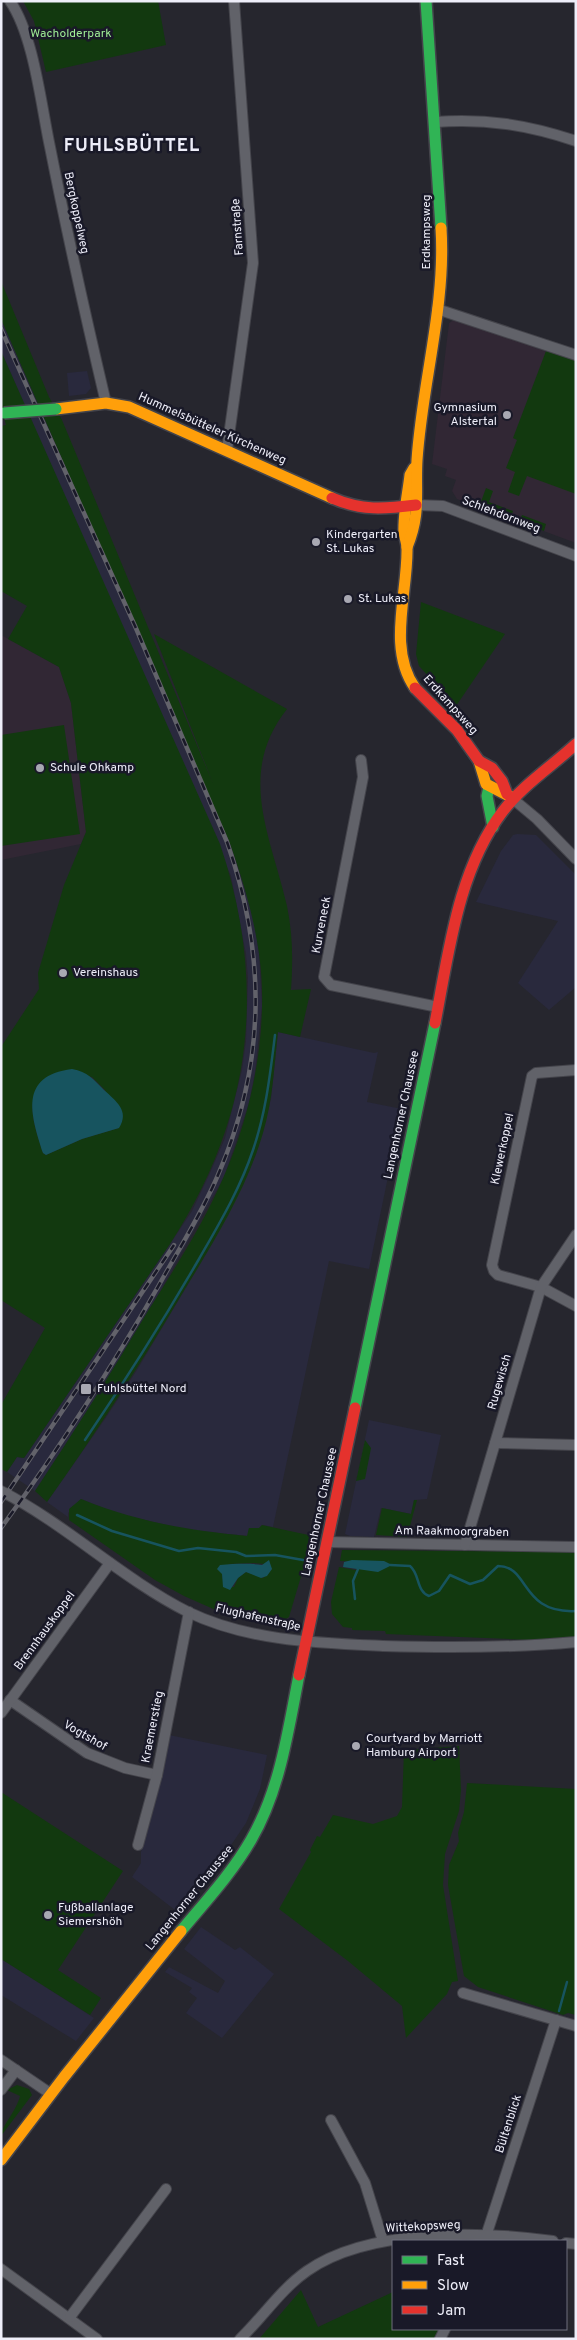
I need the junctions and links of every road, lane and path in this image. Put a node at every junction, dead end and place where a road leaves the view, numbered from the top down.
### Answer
1 (10, 1) edge
2 (234, 1) edge
3 (426, 1) edge
4 (435, 122) junction
5 (576, 141) edge
6 (437, 309) junction
7 (576, 356) edge
8 (106, 403) junction
9 (3, 413) edge
10 (227, 450) junction
11 (411, 506) junction
12 (576, 556) edge
13 (576, 744) edge
14 (360, 760) dead end
15 (479, 761) junction
16 (489, 788) junction
17 (510, 796) junction
18 (493, 827) junction
19 (576, 859) edge
20 (438, 1007) junction
21 (576, 1070) edge
22 (576, 1234) edge
23 (541, 1287) junction
24 (576, 1306) edge
25 (495, 1443) junction
26 (576, 1445) edge
27 (1, 1491) edge
28 (327, 1542) junction
29 (465, 1545) junction
30 (576, 1547) edge
31 (110, 1564) junction
32 (190, 1612) junction
33 (306, 1642) junction
34 (576, 1642) edge
35 (10, 1700) junction
36 (1, 1713) edge
37 (157, 1775) junction
38 (138, 1845) dead end
39 (463, 1993) dead end
40 (556, 2020) junction
41 (576, 2026) edge
42 (1, 2060) edge
43 (16, 2070) junction
44 (1, 2090) edge
45 (51, 2094) junction
46 (331, 2120) dead end
47 (1, 2160) edge
48 (166, 2189) dead end
49 (483, 2238) edge
50 (392, 2240) edge
51 (395, 2240) edge
52 (530, 2240) edge
53 (383, 2241) junction
54 (1, 2268) edge
55 (70, 2317) junction
56 (96, 2339) edge
57 (240, 2339) edge

1 - 8 street, Bergkoppelweg
2 - 10 street, Farnstraße
3 - 4 main road, Erdkampsweg
4 - 5 street
4 - 6 main road, Erdkampsweg
6 - 7 street
6 - 11 main road, Erdkampsweg
8 - 9 main road, Hummelsbütteler Kirchenweg, bridge
8 - 10 main road, Hummelsbütteler Kirchenweg
10 - 11 main road, Hummelsbütteler Kirchenweg
11 - 12 street, Schlehdornweg
11 - 15 main road, Erdkampsweg
13 - 17 main road, Langenhorner Chaussee
14 - 20 street, Kurveneck
15 - 16 main road, Erdkampsweg
15 - 17 main road, Erdkampsweg
16 - 17 main road, Erdkampsweg
16 - 18 main road, Erdkampsweg
17 - 18 main road, Langenhorner Chaussee
17 - 19 street, Erdkampsweg
18 - 20 main road, Langenhorner Chaussee
20 - 28 main road, Langenhorner Chaussee
21 - 23 street, Klewerkoppel
22 - 23 street, Rugewisch
23 - 24 street
23 - 25 street, Rugewisch
25 - 26 street
25 - 29 street, Rugewisch
27 - 31 street, Flughafenstraße
28 - 29 street, Am Raakmoorgraben
28 - 33 main road, Langenhorner Chaussee
29 - 30 street, Am Raakmoorgraben
31 - 32 street, Flughafenstraße
31 - 35 street, Brennhauskoppel
32 - 33 street, Flughafenstraße
32 - 37 street, Kraemerstieg
33 - 34 street, Flughafenstraße
33 - 45 main road, Langenhorner Chaussee
35 - 36 street, Brennhauskoppel
35 - 37 street, Vogtshof
37 - 38 street, Kraemerstieg
39 - 40 street
40 - 41 street
40 - 49 street, Bültenblick
42 - 43 street
43 - 44 street
43 - 45 street
45 - 47 main road, Langenhorner Chaussee
46 - 53 street
48 - 55 street
49 - 51 street, Wittekopsweg
49 - 52 street, Wittekopsweg
50 - 53 street, Wittekopsweg
53 - 57 street, Wittekopsweg
54 - 55 street
55 - 56 street

